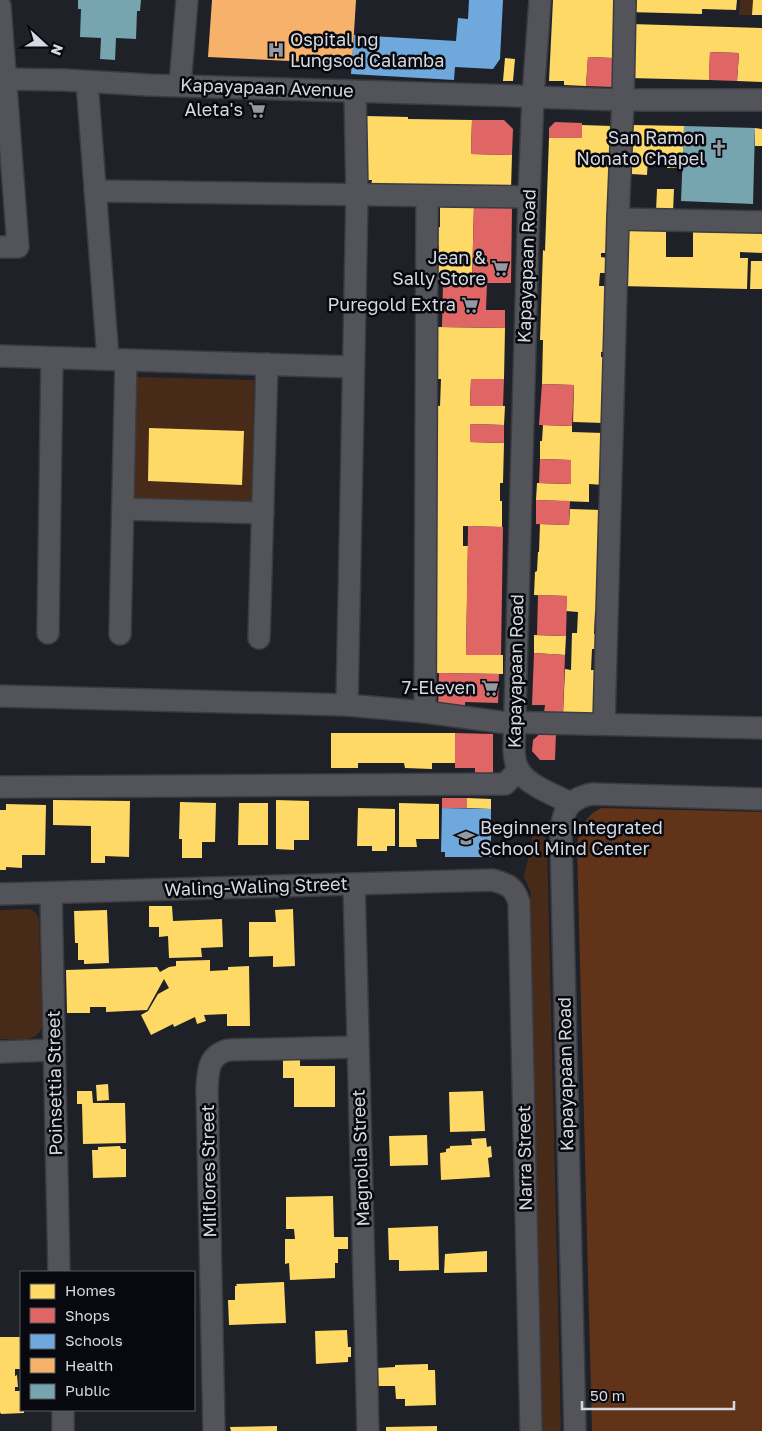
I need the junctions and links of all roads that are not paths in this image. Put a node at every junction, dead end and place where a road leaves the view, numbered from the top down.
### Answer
1 (187, 0) edge
2 (540, 0) edge
3 (625, 0) edge
4 (0, 6) edge
5 (3, 79) edge
6 (86, 82) junction
7 (180, 85) junction
8 (355, 91) junction
9 (533, 97) junction
10 (623, 100) junction
11 (762, 100) edge
12 (95, 191) junction
13 (357, 195) junction
14 (427, 196) junction
15 (529, 198) junction
16 (618, 219) junction
17 (762, 222) edge
18 (9, 247) edge
19 (0, 356) edge
20 (52, 358) junction
21 (117, 360) junction
22 (267, 364) junction
23 (353, 367) junction
24 (123, 509) junction
25 (263, 513) junction
26 (48, 633) dead end
27 (120, 634) dead end
28 (260, 638) dead end
29 (0, 696) edge
30 (347, 705) junction
31 (425, 712) junction
32 (514, 722) junction
33 (604, 724) junction
34 (762, 728) edge
35 (519, 770) junction
36 (0, 787) edge
37 (762, 799) edge
38 (570, 803) junction
39 (354, 884) junction
40 (510, 887) joint
41 (51, 893) junction
42 (0, 894) edge
43 (358, 1047) junction
44 (54, 1050) junction
45 (0, 1052) edge
46 (59, 1271) edge
47 (62, 1411) edge
48 (63, 1431) edge
49 (214, 1431) edge
50 (368, 1431) edge
51 (531, 1431) edge
52 (575, 1431) edge

1 - 7 street
2 - 9 street, Kapayapaan Road
3 - 10 street
4 - 5 street
5 - 6 street, Kapayapaan Avenue
5 - 18 street
6 - 7 street, Kapayapaan Avenue
6 - 12 street
7 - 8 street, Kapayapaan Avenue
8 - 9 street, Kapayapaan Avenue
8 - 13 street
9 - 10 street, Kapayapaan Avenue
9 - 15 street, Kapayapaan Road
10 - 11 street, Kapayapaan Avenue
10 - 16 street
12 - 13 street
12 - 21 street
13 - 14 street
13 - 23 street
14 - 15 street
14 - 31 street
15 - 32 street, Kapayapaan Road
16 - 17 street
16 - 33 street
19 - 20 street
20 - 21 street
20 - 26 street
21 - 22 street
21 - 24 street
22 - 23 street
22 - 25 street
23 - 30 street
24 - 25 street
24 - 27 street
25 - 28 street
29 - 30 street
30 - 31 street
31 - 32 street
32 - 33 street
32 - 35 street, Kapayapaan Road
33 - 34 street
35 - 36 street
35 - 38 street, Kapayapaan Road
37 - 38 street
38 - 52 street, Kapayapaan Road
39 - 40 street, Waling-Waling Street
39 - 41 street, Waling-Waling Street
39 - 43 street, Magnolia Street
40 - 51 street, Narra Street
41 - 42 street, Waling-Waling Street
41 - 44 street, Poinsettia Street
43 - 49 street, Milflores Street
43 - 50 street, Magnolia Street
44 - 45 street
44 - 46 street, Poinsettia Street
47 - 48 street

